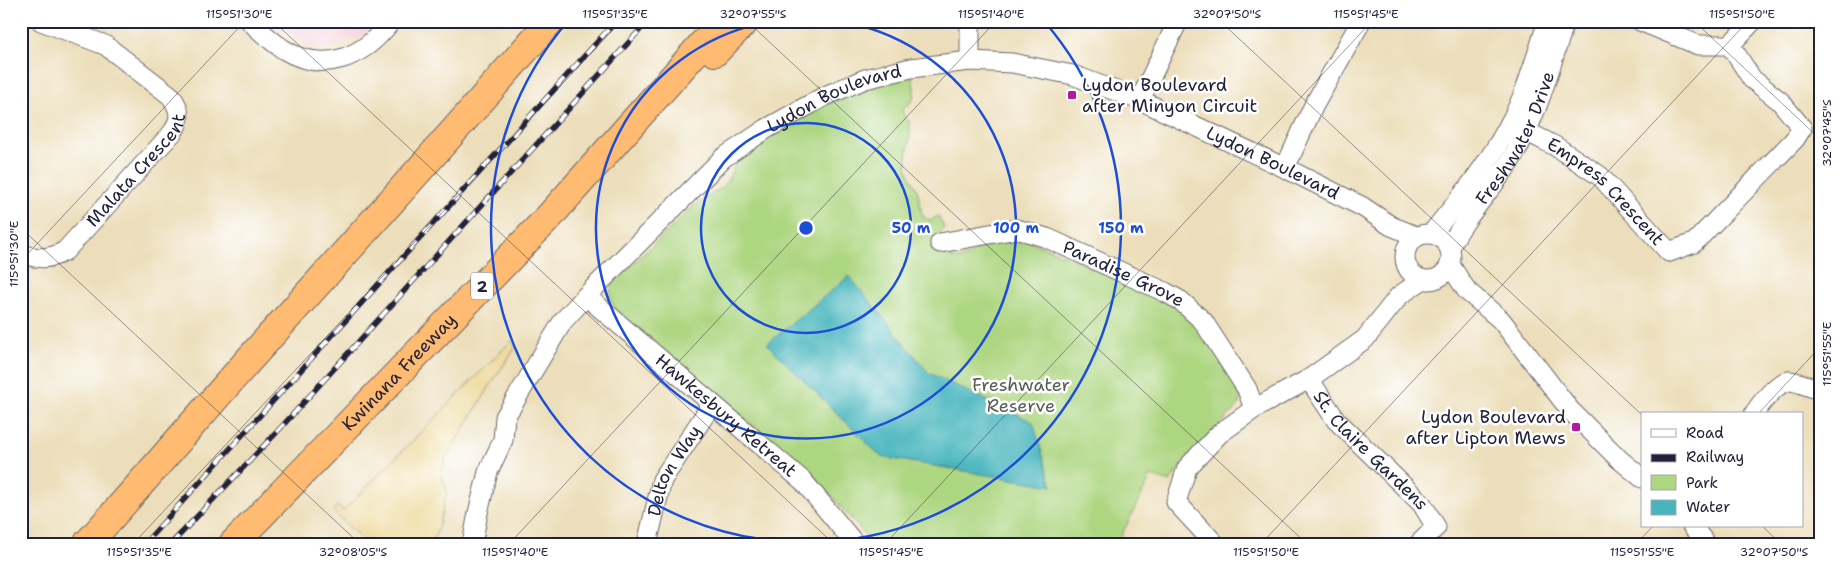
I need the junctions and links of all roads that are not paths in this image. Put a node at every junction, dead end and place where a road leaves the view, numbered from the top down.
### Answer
1 (41, 21) edge
2 (250, 21) edge
3 (391, 21) edge
4 (550, 21) edge
5 (723, 21) edge
6 (746, 21) edge
7 (970, 21) edge
8 (1178, 21) edge
9 (1359, 21) edge
10 (1548, 21) edge
11 (1565, 21) edge
12 (1640, 21) edge
13 (1753, 21) edge
14 (1730, 45) junction
15 (970, 61) junction
16 (1140, 100) junction
17 (648, 106) junction
18 (1518, 127) junction
19 (1285, 168) junction
20 (1391, 226) junction
21 (1424, 235) junction
22 (940, 243) dead end
23 (21, 254) edge
24 (1405, 260) junction
25 (1440, 267) junction
26 (586, 296) junction
27 (1400, 296) junction
28 (1309, 379) junction
29 (1820, 390) edge
30 (712, 404) junction
31 (1254, 408) junction
32 (1755, 412) edge
33 (1641, 477) edge
34 (1694, 528) edge
35 (87, 544) edge
36 (233, 544) edge
37 (472, 544) edge
38 (647, 544) edge
39 (855, 544) edge
40 (1215, 544) edge
41 (1419, 544) edge
42 (1706, 544) edge

1 - 23 street, Malata Crescent
2 - 3 street
4 - 35 highway
5 - 17 highway, Kwinana Freeway / 2
6 - 17 highway
7 - 15 street
8 - 16 street
9 - 19 street
10 - 18 street, Freshwater Drive
11 - 18 street, Freshwater Drive
12 - 14 street
13 - 14 street
14 - 18 street, Empress Crescent
15 - 16 street, Lydon Boulevard
15 - 26 street, Lydon Boulevard
16 - 19 street, Lydon Boulevard
17 - 36 highway, Kwinana Freeway / 2
18 - 21 street, Freshwater Drive
18 - 25 street, Freshwater Drive
19 - 20 street, Lydon Boulevard
20 - 21 street, Lydon Boulevard
20 - 24 street
21 - 24 street
21 - 25 street
22 - 31 street, Paradise Grove
24 - 25 street
24 - 27 street, St. Claire Gardens
25 - 27 street, St. Claire Gardens
25 - 33 street
26 - 30 street, Hawkesbury Retreat
26 - 37 street, Lydon Boulevard
27 - 28 street, St. Claire Gardens
28 - 31 street, St. Claire Gardens
28 - 41 street, St. Claire Gardens
29 - 32 street
30 - 38 street, Delton Way
30 - 39 street, Hawkesbury Retreat
31 - 40 street, St. Claire Gardens
34 - 42 street

